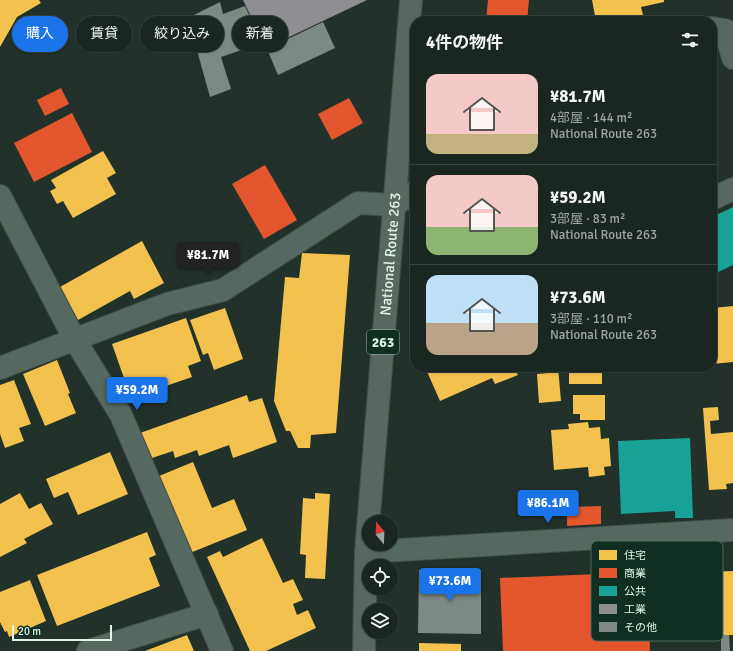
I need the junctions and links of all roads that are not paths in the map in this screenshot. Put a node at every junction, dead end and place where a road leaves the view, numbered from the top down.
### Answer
1 (411, 0) edge
2 (717, 29) edge
3 (733, 58) edge
4 (733, 189) edge
5 (410, 195) edge
6 (0, 196) edge
7 (717, 197) edge
8 (394, 205) junction
9 (75, 340) junction
10 (0, 368) edge
11 (733, 530) edge
12 (366, 552) junction
13 (207, 614) junction
14 (88, 651) edge
15 (222, 651) edge
16 (364, 651) edge

1 - 8 highway, National Route 263 / 263
2 - 3 street
4 - 7 street
5 - 8 street
6 - 9 street
8 - 9 street
8 - 12 highway, National Route 263 / 263
9 - 10 street
9 - 13 street
11 - 12 street
12 - 16 highway, National Route 263 / 263
13 - 14 street
13 - 15 street

